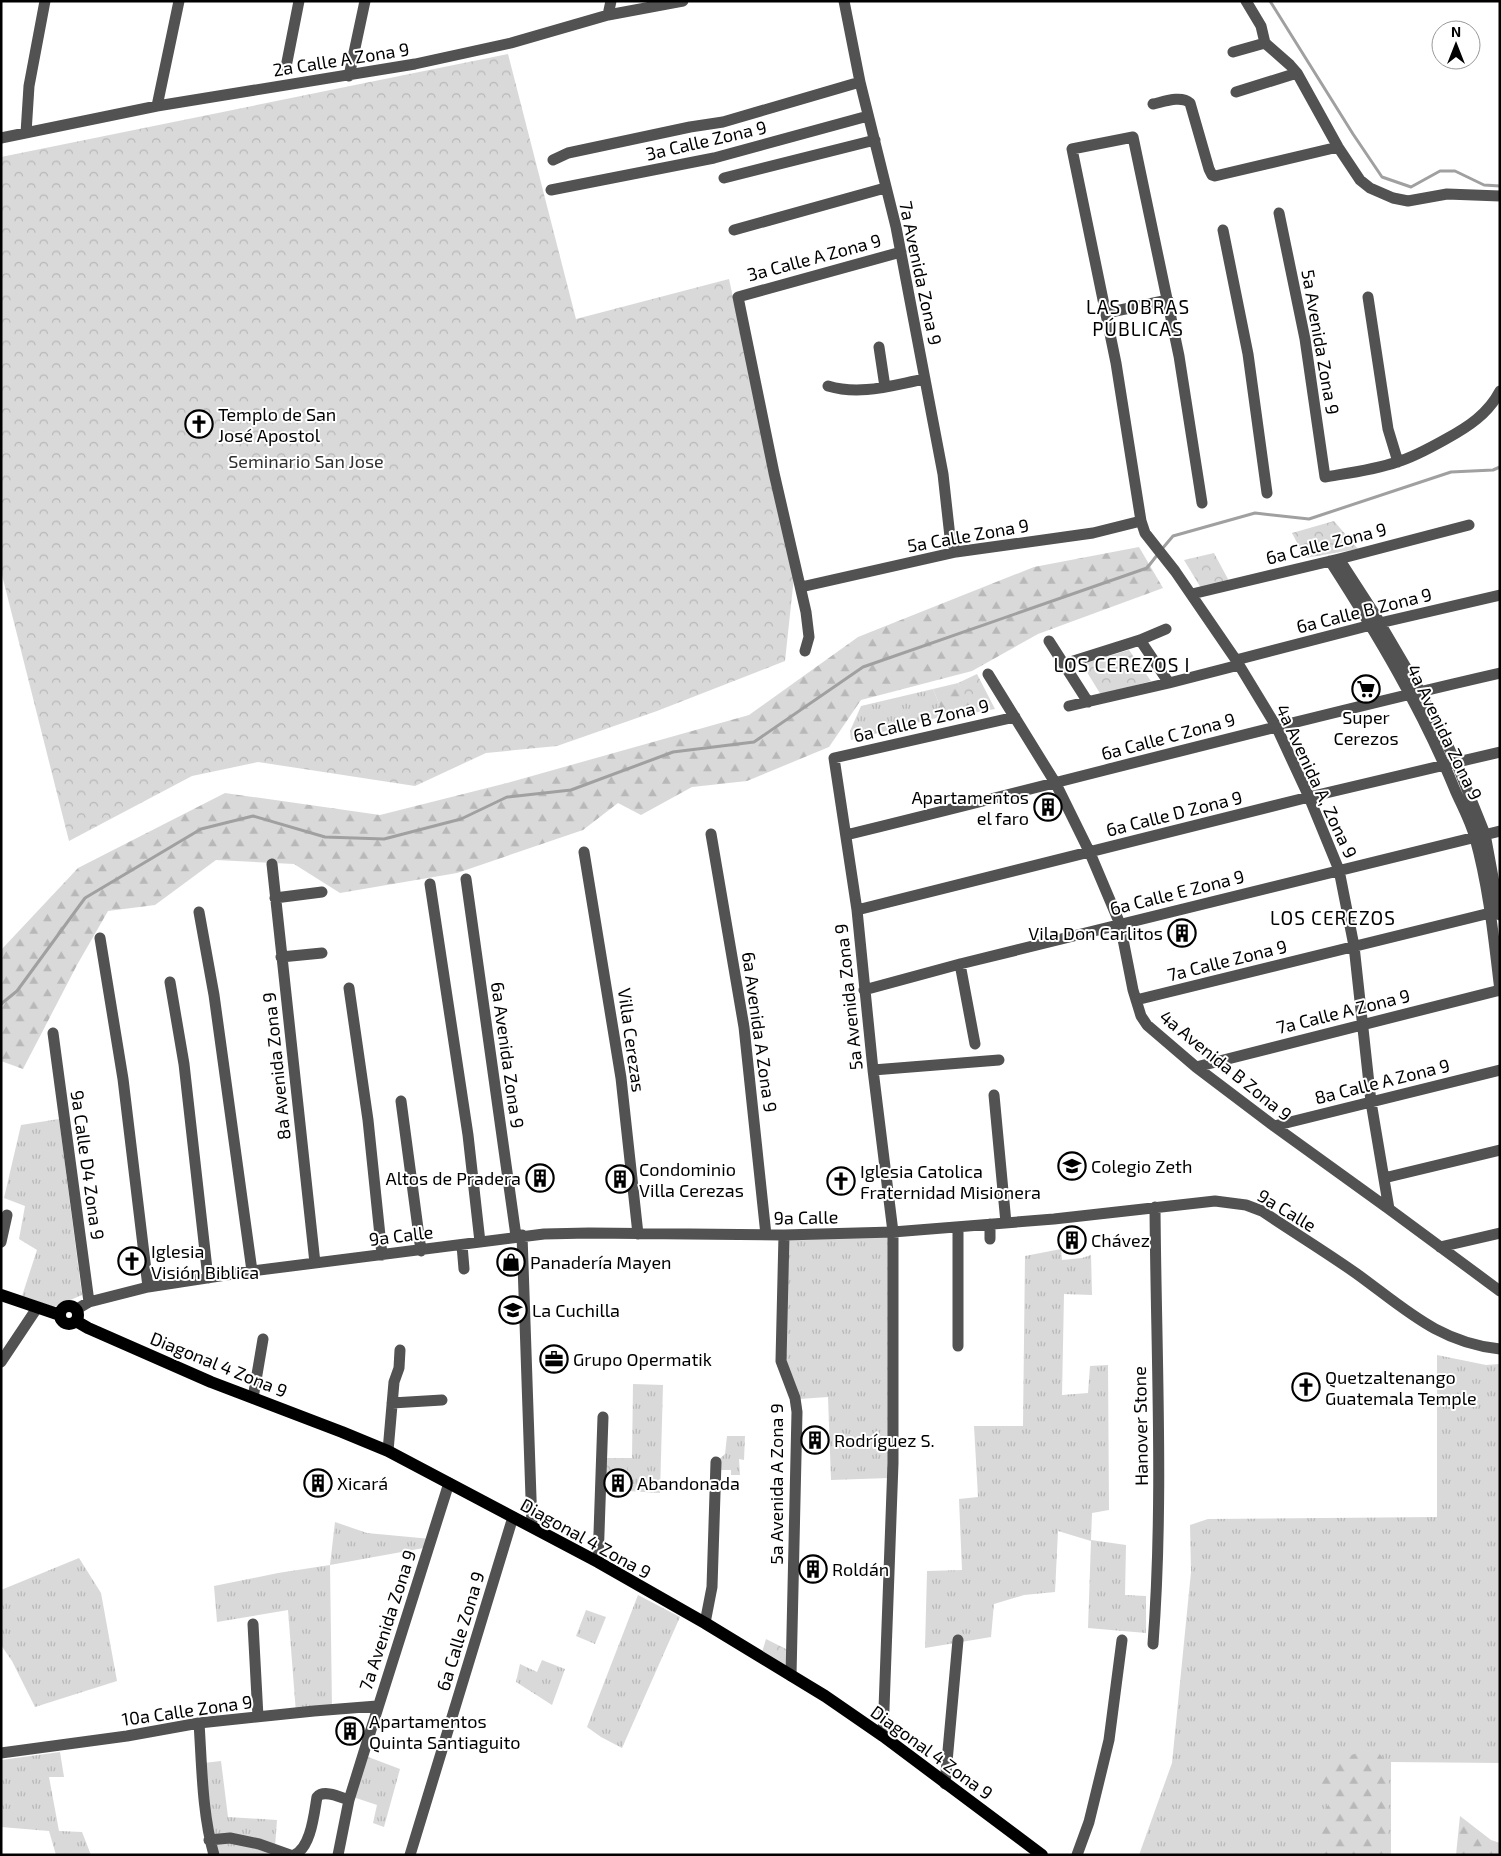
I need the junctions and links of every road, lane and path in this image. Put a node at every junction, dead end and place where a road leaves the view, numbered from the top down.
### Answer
1 (46, 1) edge
2 (179, 1) edge
3 (299, 1) edge
4 (365, 1) edge
5 (611, 1) edge
6 (683, 1) edge
7 (844, 1) edge
8 (1246, 1) edge
9 (663, 4) edge
10 (608, 15) junction
11 (1265, 43) junction
12 (1233, 52) dead end
13 (286, 67) dead end
14 (1297, 73) junction
15 (349, 76) junction
16 (860, 82) junction
17 (1236, 92) dead end
18 (1153, 104) dead end
19 (157, 106) junction
20 (868, 116) junction
21 (26, 133) junction
22 (1, 138) edge
23 (875, 140) junction
24 (1338, 147) junction
25 (553, 160) dead end
26 (724, 178) dead end
27 (885, 188) junction
28 (551, 190) dead end
29 (1500, 196) edge
30 (1279, 213) dead end
31 (734, 230) dead end
32 (1223, 230) dead end
33 (901, 252) junction
34 (1368, 297) dead end
35 (1168, 300) junction
36 (1106, 313) junction
37 (879, 347) dead end
38 (924, 380) junction
39 (828, 386) dead end
40 (885, 387) junction
41 (1500, 390) edge
42 (1398, 462) junction
43 (1267, 493) dead end
44 (1202, 502) dead end
45 (1141, 521) junction
46 (1469, 525) dead end
47 (956, 552) junction
48 (1335, 560) junction
49 (801, 587) junction
50 (1192, 594) junction
51 (1500, 595) edge
52 (1376, 624) junction
53 (1166, 629) dead end
54 (1140, 640) junction
55 (1049, 641) dead end
56 (805, 652) dead end
57 (1238, 662) junction
58 (1064, 664) junction
59 (1500, 673) edge
60 (988, 674) dead end
61 (1169, 683) junction
62 (1415, 694) junction
63 (1088, 702) junction
64 (1069, 706) dead end
65 (1015, 717) junction
66 (1276, 726) junction
67 (1500, 752) edge
68 (834, 758) joint
69 (1450, 763) junction
70 (1056, 784) junction
71 (1308, 797) junction
72 (1500, 831) edge
73 (711, 834) dead end
74 (846, 836) junction
75 (1480, 836) junction
76 (584, 852) dead end
77 (1090, 853) junction
78 (272, 864) dead end
79 (1339, 870) junction
80 (466, 880) dead end
81 (430, 884) dead end
82 (322, 892) dead end
83 (275, 898) junction
84 (857, 910) junction
85 (1497, 911) edge
86 (199, 912) dead end
87 (1120, 924) junction
88 (100, 938) dead end
89 (1354, 946) junction
90 (322, 953) dead end
91 (281, 957) junction
92 (960, 964) junction
93 (170, 982) dead end
94 (349, 988) dead end
95 (864, 990) junction
96 (1500, 991) edge
97 (1136, 1000) junction
98 (1363, 1024) junction
99 (53, 1033) dead end
100 (975, 1044) dead end
101 (999, 1060) dead end
102 (1196, 1067) junction
103 (873, 1070) junction
104 (1500, 1070) edge
105 (994, 1095) dead end
106 (401, 1101) dead end
107 (1371, 1102) junction
108 (1274, 1126) junction
109 (1500, 1150) edge
110 (1384, 1178) junction
111 (1155, 1207) junction
112 (1389, 1209) junction
113 (7, 1215) dead end
114 (1006, 1223) junction
115 (990, 1224) junction
116 (958, 1227) junction
117 (894, 1232) junction
118 (638, 1234) junction
119 (1500, 1234) edge
120 (766, 1235) junction
121 (784, 1235) junction
122 (519, 1236) junction
123 (990, 1239) dead end
124 (1, 1242) edge
125 (480, 1242) junction
126 (462, 1245) junction
127 (1440, 1247) junction
128 (421, 1251) junction
129 (382, 1255) junction
130 (315, 1263) junction
131 (464, 1269) dead end
132 (252, 1271) junction
133 (208, 1278) junction
134 (148, 1287) junction
135 (1500, 1291) edge
136 (1, 1295) edge
137 (89, 1302) junction
138 (37, 1308) junction
139 (77, 1315) junction
140 (263, 1339) dead end
141 (958, 1346) dead end
142 (1500, 1349) edge
143 (400, 1350) dead end
144 (1, 1362) edge
145 (253, 1398) junction
146 (442, 1400) dead end
147 (392, 1403) junction
148 (603, 1417) dead end
149 (388, 1451) junction
150 (716, 1462) dead end
151 (449, 1483) junction
152 (513, 1517) junction
153 (532, 1527) junction
154 (598, 1562) junction
155 (705, 1623) junction
156 (253, 1624) dead end
157 (958, 1640) dead end
158 (1122, 1640) dead end
159 (1152, 1644) dead end
160 (792, 1676) junction
161 (377, 1706) junction
162 (258, 1717) junction
163 (199, 1723) junction
164 (883, 1736) junction
165 (1, 1753) edge
166 (945, 1784) junction
167 (349, 1800) junction
168 (210, 1840) junction
169 (283, 1854) edge
170 (214, 1855) edge
171 (294, 1855) edge
172 (338, 1855) edge
173 (410, 1855) edge
174 (1042, 1855) edge
175 (1077, 1855) edge

1 - 21 street
2 - 19 street
3 - 13 street
4 - 15 street
5 - 10 street
6 - 9 street, 2a Calle A Zona 9
7 - 16 street, 7a Avenida Zona 9
8 - 11 street
9 - 10 street, 2a Calle A Zona 9
10 - 15 street, 2a Calle A Zona 9
11 - 12 street
11 - 14 street
14 - 17 street
14 - 24 street
15 - 19 street, 2a Calle A Zona 9
16 - 20 street, 7a Avenida Zona 9
16 - 25 street
18 - 24 street
19 - 21 street, 2a Calle A Zona 9
20 - 23 street, 7a Avenida Zona 9
20 - 28 street, 3a Calle Zona 9
21 - 22 street, 2a Calle A Zona 9
23 - 26 street
23 - 27 street, 7a Avenida Zona 9
24 - 29 street
27 - 31 street
27 - 33 street, 7a Avenida Zona 9
30 - 42 street, 5a Avenida Zona 9
32 - 43 street
33 - 38 street, 7a Avenida Zona 9
33 - 49 street, 3a Calle A Zona 9
34 - 42 street
35 - 36 street
35 - 36 street
35 - 44 street
36 - 45 street
37 - 40 street
38 - 40 street
38 - 47 street, 7a Avenida Zona 9
39 - 40 street
41 - 42 street
45 - 47 street, 5a Calle Zona 9
45 - 50 street, 4a Avenida A, Zona 9
46 - 48 street, 6a Calle Zona 9
47 - 49 street, 5a Calle Zona 9
48 - 50 street, 6a Calle Zona 9
48 - 52 street, 4a Avenida Zona 9
49 - 56 street
50 - 57 street, 4a Avenida A, Zona 9
51 - 52 street, 6a Calle B Zona 9
52 - 57 street, 6a Calle B Zona 9
52 - 62 street, 4a Avenida Zona 9
53 - 54 street
54 - 58 street
54 - 61 street
55 - 58 street
57 - 61 street, 6a Calle B Zona 9
57 - 66 street, 4a Avenida A, Zona 9
58 - 63 street
59 - 62 street, 6a Calle C Zona 9
60 - 65 street, 4a Avenida B Zona 9
61 - 63 street, 6a Calle B Zona 9
62 - 66 street, 6a Calle C Zona 9
62 - 69 street, 4a Avenida Zona 9
63 - 64 street, 6a Calle B Zona 9
65 - 68 street, 6a Calle B Zona 9
65 - 70 street, 4a Avenida B Zona 9
66 - 70 street, 6a Calle C Zona 9
66 - 71 street, 4a Avenida A, Zona 9
67 - 69 street, 6a Calle D Zona 9
68 - 74 street, 5a Avenida Zona 9
69 - 71 street, 6a Calle D Zona 9
69 - 75 street, 4a Avenida Zona 9
70 - 74 street, 6a Calle C Zona 9
70 - 77 street, 4a Avenida B Zona 9
71 - 77 street, 6a Calle D Zona 9
71 - 79 street, 4a Avenida A, Zona 9
72 - 75 street, 6a Calle E Zona 9
73 - 120 street, 6a Avenida A Zona 9
74 - 84 street, 5a Avenida Zona 9
75 - 79 street, 6a Calle E Zona 9
75 - 85 street, 4a Avenida Zona 9
76 - 118 street, Villa Cerezas
77 - 84 street, 6a Calle D Zona 9
77 - 87 street, 4a Avenida B Zona 9
78 - 83 street, 8a Avenida Zona 9
79 - 87 street, 6a Calle E Zona 9
79 - 89 street, 4a Avenida A, Zona 9
80 - 122 street, 6a Avenida Zona 9
81 - 125 street
82 - 83 street
83 - 91 street, 8a Avenida Zona 9
84 - 95 street, 5a Avenida Zona 9
85 - 89 street, 7a Calle Zona 9
85 - 96 street, 4a Avenida Zona 9
86 - 132 street
87 - 92 street, 6a Calle E Zona 9
87 - 97 street, 4a Avenida B Zona 9
88 - 134 street
89 - 97 street, 7a Calle Zona 9
89 - 98 street, 4a Avenida A, Zona 9
90 - 91 street
91 - 130 street, 8a Avenida Zona 9
92 - 95 street, 6a Calle E Zona 9
92 - 100 street
93 - 133 street
94 - 129 street
95 - 103 street, 5a Avenida Zona 9
96 - 98 street, 7a Calle A Zona 9
97 - 102 street, 4a Avenida B Zona 9
98 - 102 street, 7a Calle A Zona 9
98 - 107 street, 4a Avenida A, Zona 9
99 - 137 street, 9a Calle D4 Zona 9
101 - 103 street
102 - 108 street, 4a Avenida B Zona 9
103 - 117 street, 5a Avenida Zona 9
104 - 107 street, 8a Calle A Zona 9
105 - 114 street
106 - 128 street
107 - 108 street, 8a Calle A Zona 9
107 - 110 street, 4a Avenida A, Zona 9
108 - 112 street, 4a Avenida B Zona 9
109 - 110 street
110 - 112 street, 4a Avenida A, Zona 9
111 - 114 street, 9a Calle
111 - 142 street, 9a Calle
111 - 159 street, Hanover Stone
112 - 127 street, 4a Avenida B Zona 9
113 - 124 street
114 - 115 street, 9a Calle
115 - 116 street, 9a Calle
115 - 123 street
116 - 117 street, 9a Calle
116 - 141 street
117 - 121 street, 9a Calle
117 - 164 street, 5a Avenida Zona 9
118 - 120 street, 9a Calle
118 - 122 street, 9a Calle
119 - 127 street
120 - 121 street, 9a Calle
121 - 160 street, 5a Avenida A Zona 9
122 - 125 street, 9a Calle
122 - 153 street, 6a Avenida Zona 9
125 - 126 street, 9a Calle
126 - 128 street, 9a Calle
126 - 131 street
127 - 135 street, 4a Avenida B Zona 9
128 - 129 street, 9a Calle
129 - 130 street, 9a Calle
130 - 132 street, 9a Calle
132 - 133 street, 9a Calle
133 - 134 street, 9a Calle
134 - 137 street, 9a Calle
136 - 138 main road
137 - 139 street, 9a Calle
138 - 139 main road, Diagonal 4 Zona 9
138 - 144 street
139 - 145 main road, Diagonal 4 Zona 9
140 - 145 street
143 - 147 street
145 - 149 main road, Diagonal 4 Zona 9
146 - 147 street
147 - 149 street
148 - 154 street
149 - 151 main road, Diagonal 4 Zona 9
150 - 155 street
151 - 152 main road, Diagonal 4 Zona 9
151 - 161 street, 7a Avenida Zona 9
152 - 153 main road, Diagonal 4 Zona 9
152 - 173 street, 6a Calle Zona 9
153 - 154 main road, Diagonal 4 Zona 9
154 - 155 main road, Diagonal 4 Zona 9
155 - 160 main road, Diagonal 4 Zona 9
156 - 162 street
157 - 166 street
158 - 175 street
160 - 164 main road, Diagonal 4 Zona 9
161 - 162 street, 10a Calle Zona 9
161 - 167 street, 7a Avenida Zona 9
162 - 163 street, 10a Calle Zona 9
163 - 165 street, 10a Calle Zona 9
163 - 168 street
164 - 166 main road, Diagonal 4 Zona 9
166 - 174 main road, Diagonal 4 Zona 9
167 - 171 street
167 - 172 street, 7a Avenida Zona 9
168 - 169 street
168 - 170 street

